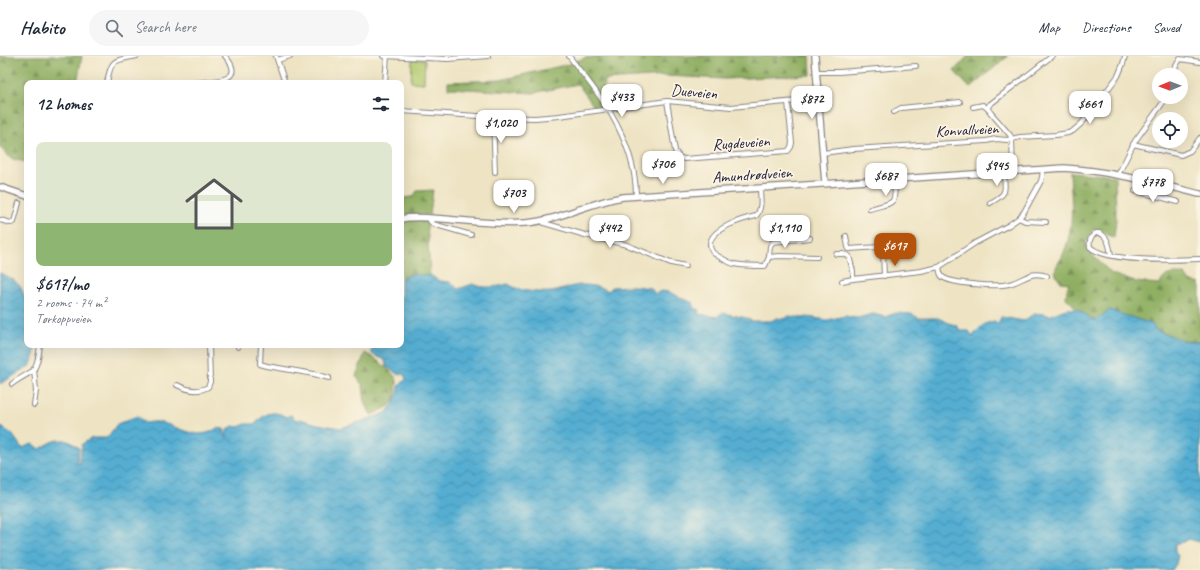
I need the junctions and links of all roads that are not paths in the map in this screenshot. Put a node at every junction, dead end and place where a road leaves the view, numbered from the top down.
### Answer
1 (137, 56) edge
2 (225, 56) edge
3 (290, 56) edge
4 (382, 56) edge
5 (387, 56) edge
6 (488, 56) edge
7 (569, 56) edge
8 (815, 56) edge
9 (1052, 56) edge
10 (1125, 56) edge
11 (277, 58) edge
12 (1200, 62) edge
13 (916, 66) dead end
14 (1176, 68) edge
15 (816, 72) junction
16 (108, 80) edge
17 (223, 80) edge
18 (283, 80) edge
19 (385, 80) edge
20 (819, 100) junction
21 (667, 101) junction
22 (788, 102) junction
23 (960, 102) dead end
24 (1162, 104) edge
25 (973, 107) dead end
26 (608, 109) junction
27 (988, 110) junction
28 (404, 112) edge
29 (894, 112) dead end
30 (493, 117) junction
31 (1200, 138) edge
32 (1012, 140) junction
33 (1133, 144) junction
34 (823, 153) junction
35 (1043, 169) junction
36 (1004, 171) junction
37 (1013, 171) junction
38 (495, 172) dead end
39 (1118, 175) junction
40 (895, 178) junction
41 (825, 183) junction
42 (1158, 184) junction
43 (0, 187) edge
44 (760, 188) junction
45 (1135, 191) dead end
46 (1200, 194) edge
47 (24, 195) edge
48 (636, 196) junction
49 (1156, 196) junction
50 (1178, 202) dead end
51 (990, 203) dead end
52 (19, 204) dead end
53 (870, 209) dead end
54 (430, 218) junction
55 (1019, 218) junction
56 (404, 219) edge
57 (0, 220) edge
58 (542, 220) junction
59 (1046, 222) dead end
60 (472, 235) dead end
61 (846, 236) dead end
62 (810, 238) dead end
63 (836, 254) dead end
64 (1111, 255) junction
65 (769, 257) junction
66 (817, 257) dead end
67 (1200, 259) edge
68 (686, 266) dead end
69 (939, 267) junction
70 (884, 276) junction
71 (1047, 276) dead end
72 (854, 279) junction
73 (842, 281) dead end
74 (39, 348) edge
75 (209, 348) edge
76 (261, 348) edge
77 (34, 368) junction
78 (329, 378) dead end
79 (12, 384) dead end
80 (177, 385) dead end
81 (34, 405) dead end

1 - 16 street
2 - 17 street
3 - 11 street
4 - 5 street
5 - 6 street
5 - 19 street
7 - 26 street
8 - 15 main road
9 - 27 street, Konvallveien
10 - 32 street, Konvallveien
11 - 18 street
12 - 14 street
13 - 15 street
15 - 20 main road
20 - 22 street, Dueveien
20 - 34 main road
21 - 22 street, Dueveien
21 - 22 street, Rugdeveien
21 - 26 street, Dueveien
23 - 29 street, Konvallveien
24 - 33 street
25 - 27 street, Konvallveien
26 - 30 street, Dueveien
26 - 48 street
27 - 32 street, Konvallveien
28 - 30 street, Dueveien
30 - 38 street
31 - 33 street
32 - 34 street, Konvallveien
32 - 37 street, Konvallveien
33 - 39 street
34 - 41 main road
35 - 37 main road, Amundrødveien
35 - 39 main road, Amundrødveien
35 - 55 street
36 - 37 main road, Amundrødveien
36 - 40 main road, Amundrødveien
36 - 51 street
39 - 42 main road, Amundrødveien
40 - 41 main road, Amundrødveien
40 - 53 street
41 - 44 main road, Amundrødveien
42 - 46 main road, Amundrødveien
42 - 49 street
43 - 47 main road
44 - 48 main road, Amundrødveien
44 - 65 street
45 - 49 street
48 - 58 main road, Amundrødveien
49 - 50 street
52 - 57 street
54 - 56 main road, Amundrødveien
54 - 58 main road, Amundrødveien
54 - 60 street
55 - 59 street
55 - 69 street
58 - 68 street
61 - 70 street
62 - 65 street
63 - 72 street
64 - 64 street
64 - 67 street
65 - 66 street
69 - 70 street
69 - 71 street
70 - 72 street
72 - 73 street
74 - 77 street
75 - 80 street
76 - 78 street
77 - 79 street
77 - 81 street

